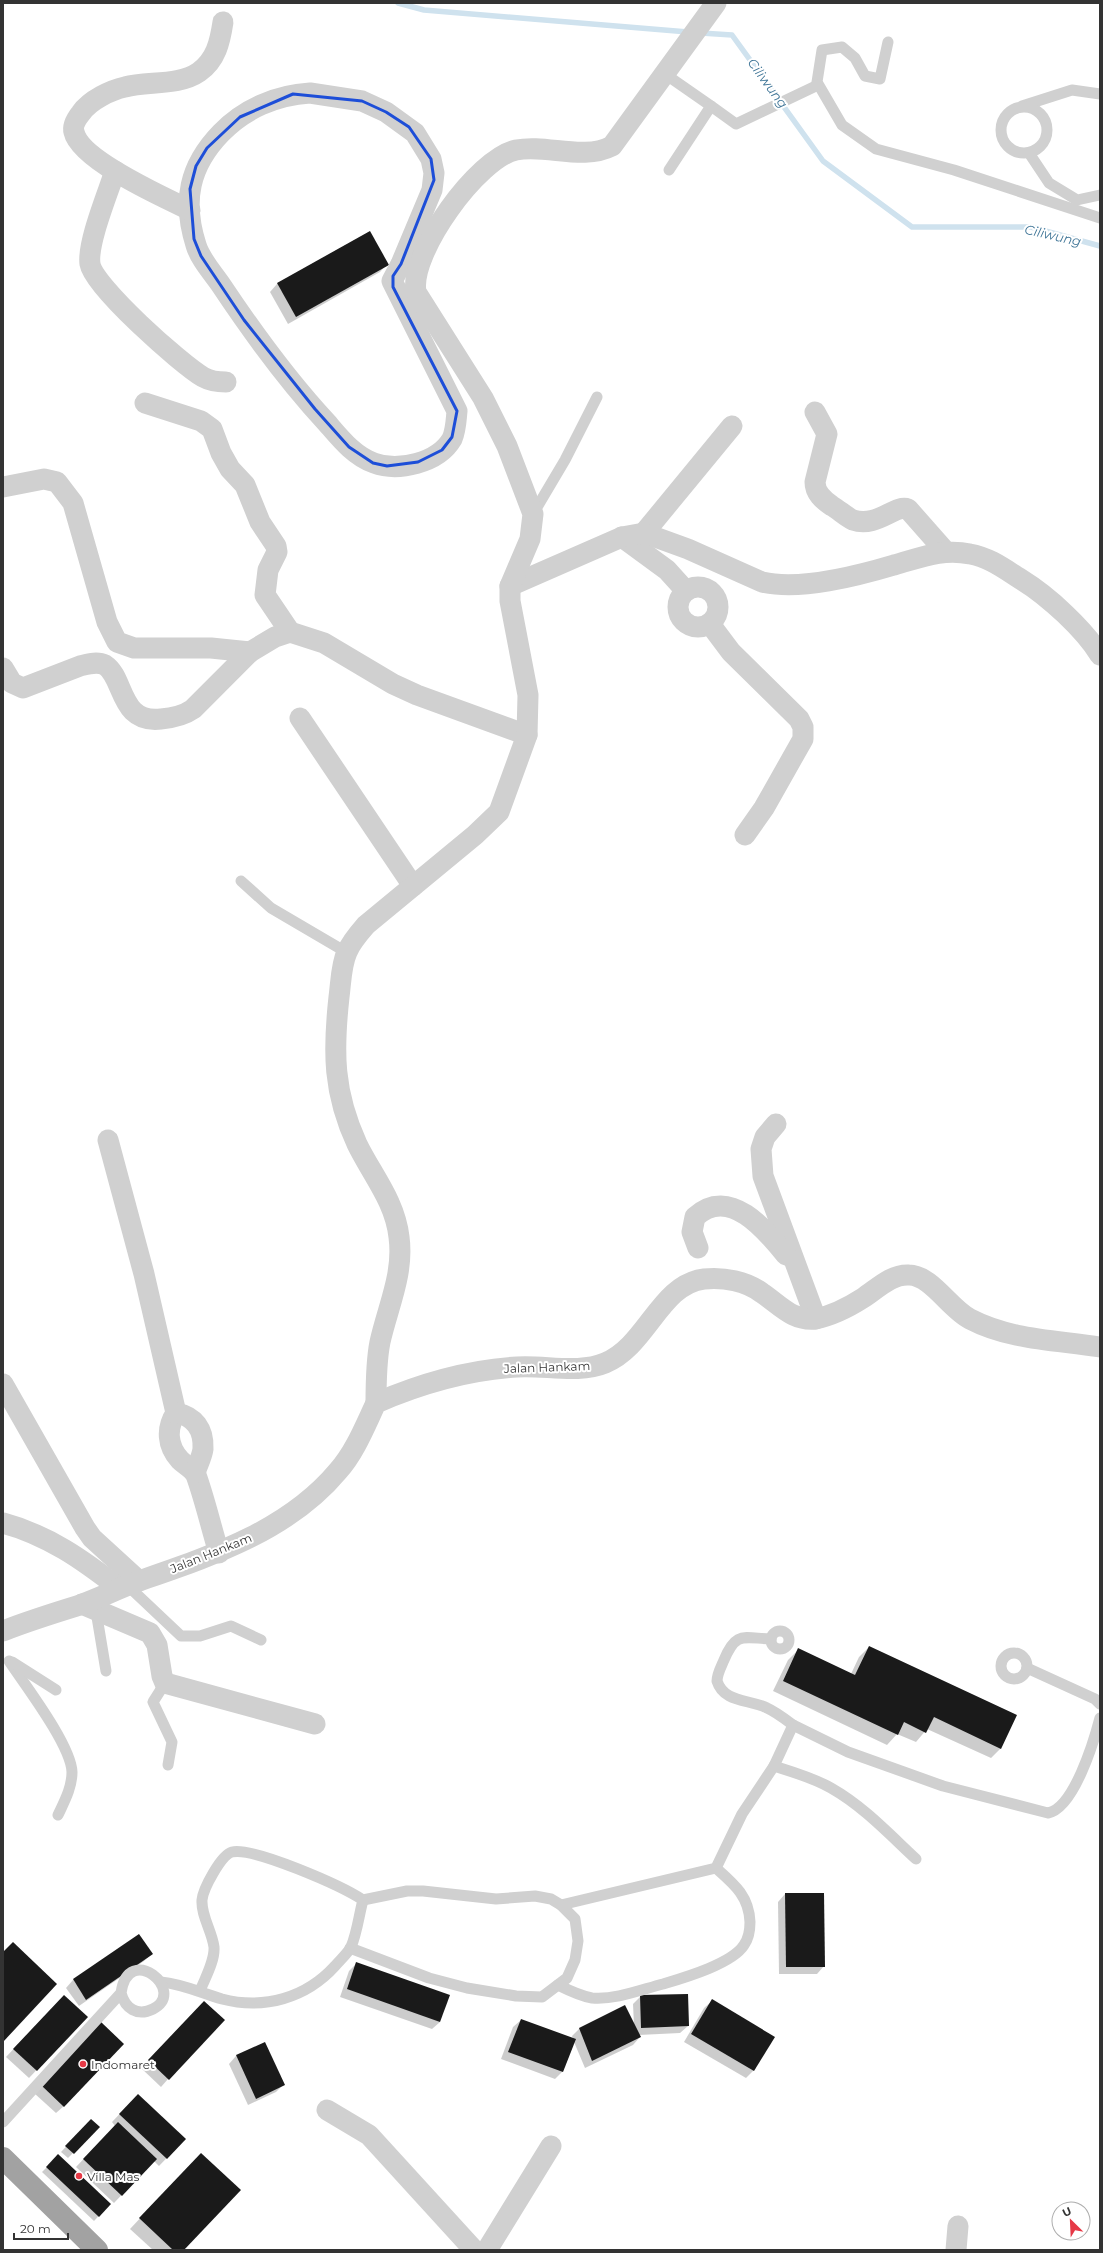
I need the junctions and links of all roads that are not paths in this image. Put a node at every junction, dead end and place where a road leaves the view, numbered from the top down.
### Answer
1 (716, 3) edge
2 (223, 22) dead end
3 (888, 42) dead end
4 (665, 74) junction
5 (818, 85) junction
6 (1100, 94) edge
7 (711, 106) junction
8 (1019, 107) junction
9 (1029, 153) junction
10 (669, 170) dead end
11 (115, 171) junction
12 (1049, 183) junction
13 (1100, 195) edge
14 (1036, 197) junction
15 (190, 210) junction
16 (1100, 218) edge
17 (226, 382) dead end
18 (597, 397) dead end
19 (483, 398) junction
20 (145, 403) dead end
21 (457, 411) junction
22 (815, 412) dead end
23 (732, 426) dead end
24 (3, 487) edge
25 (533, 514) junction
26 (644, 533) junction
27 (622, 537) junction
28 (945, 551) junction
29 (510, 586) junction
30 (290, 632) junction
31 (250, 652) junction
32 (1100, 655) edge
33 (3, 668) edge
34 (300, 718) dead end
35 (526, 735) junction
36 (745, 836) dead end
37 (241, 881) dead end
38 (413, 886) junction
39 (346, 952) junction
40 (776, 1124) dead end
41 (108, 1140) dead end
42 (698, 1248) dead end
43 (797, 1269) junction
44 (816, 1318) junction
45 (1100, 1347) edge
46 (3, 1384) edge
47 (376, 1403) junction
48 (176, 1413) junction
49 (195, 1473) junction
50 (3, 1523) edge
51 (219, 1552) junction
52 (129, 1585) junction
53 (89, 1607) junction
54 (3, 1631) edge
55 (771, 1639) dead end
56 (261, 1640) dead end
57 (6, 1659) edge
58 (1028, 1668) dead end
59 (106, 1671) dead end
60 (165, 1684) junction
61 (56, 1690) dead end
62 (1100, 1704) edge
63 (1100, 1718) edge
64 (315, 1724) dead end
65 (793, 1725) junction
66 (168, 1765) dead end
67 (774, 1766) junction
68 (58, 1815) dead end
69 (916, 1859) dead end
70 (716, 1868) junction
71 (363, 1900) junction
72 (561, 1905) junction
73 (350, 1948) junction
74 (161, 1982) junction
75 (558, 1985) junction
76 (200, 1991) junction
77 (121, 1993) junction
78 (327, 2110) dead end
79 (3, 2122) edge
80 (551, 2146) dead end
81 (3, 2158) edge
82 (958, 2226) dead end
83 (97, 2250) edge
84 (474, 2250) edge
85 (488, 2250) edge
86 (956, 2250) edge

1 - 4 street
2 - 11 street
3 - 5 lane
4 - 7 lane
4 - 19 street
5 - 7 lane
5 - 14 lane
6 - 8 lane
7 - 10 lane
8 - 9 lane
8 - 9 lane
9 - 12 lane
11 - 15 street
11 - 17 street
12 - 13 lane
12 - 14 lane
14 - 16 lane
15 - 21 street
15 - 21 street
18 - 25 lane
19 - 21 street
19 - 25 street
20 - 30 street
22 - 28 street
23 - 26 street
24 - 31 street
25 - 29 street
26 - 27 street
26 - 28 street
27 - 29 street
27 - 36 street
28 - 32 street
29 - 35 street
30 - 31 street
30 - 35 street
31 - 33 street
34 - 38 street
35 - 38 street
37 - 39 lane
38 - 39 street
39 - 47 street
40 - 43 street
41 - 48 street
42 - 43 street
43 - 44 street
44 - 45 street, Jalan Hankam
44 - 47 street, Jalan Hankam
46 - 52 street
47 - 51 street, Jalan Hankam
48 - 49 street
48 - 49 street
49 - 51 street
50 - 52 street
51 - 52 street, Jalan Hankam
52 - 53 street, Jalan Hankam
52 - 56 lane
53 - 54 street, Jalan Hankam
53 - 59 lane
53 - 60 street
55 - 65 lane
57 - 61 lane
57 - 68 lane
58 - 62 lane
60 - 64 street
60 - 66 lane
63 - 65 lane
65 - 67 lane
67 - 69 lane
67 - 70 lane
70 - 72 lane
70 - 75 lane
71 - 72 lane
71 - 73 lane
71 - 76 lane
72 - 75 lane
73 - 75 lane
73 - 76 lane
74 - 76 lane
74 - 77 lane
74 - 77 lane
77 - 79 lane
78 - 84 street
80 - 85 street
81 - 83 highway
82 - 86 street

